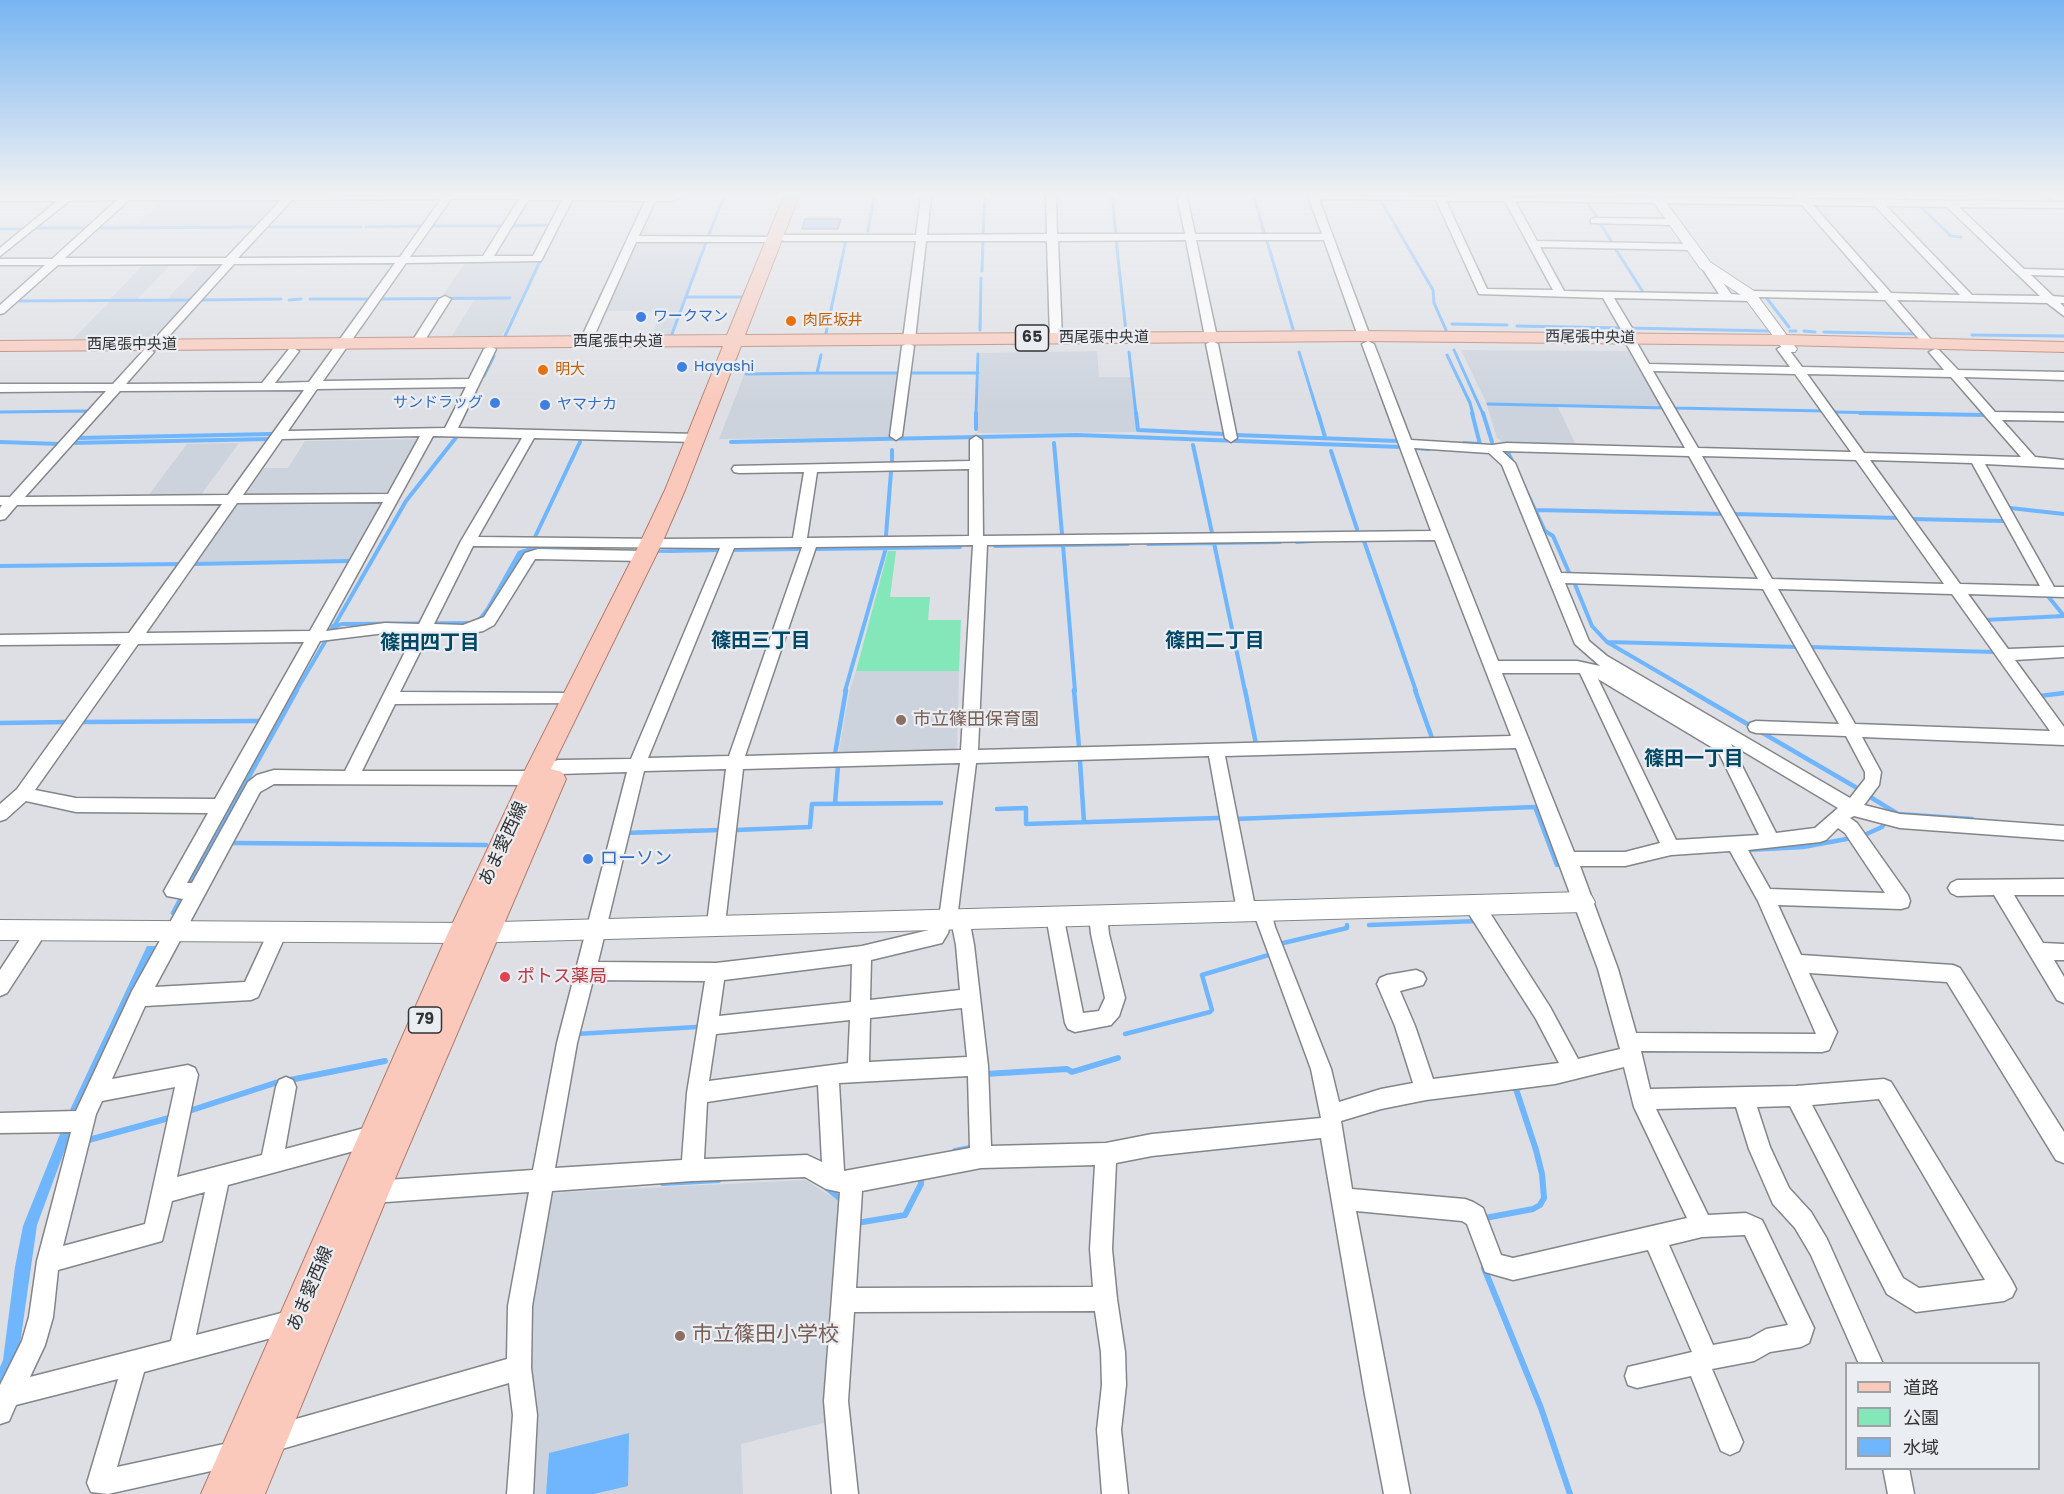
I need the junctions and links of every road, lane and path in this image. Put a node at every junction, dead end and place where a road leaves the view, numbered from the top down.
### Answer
1 (1705, 265) edge
2 (50, 266) edge
3 (226, 266) edge
4 (397, 266) edge
5 (620, 266) edge
6 (768, 266) edge
7 (918, 266) edge
8 (1054, 266) edge
9 (1196, 266) edge
10 (1339, 266) edge
11 (1471, 266) edge
12 (1545, 266) edge
13 (1706, 266) edge
14 (1861, 266) edge
15 (1938, 266) edge
16 (2014, 266) edge
17 (2020, 272) junction
18 (2064, 273) edge
19 (1560, 293) junction
20 (1607, 295) junction
21 (1750, 296) junction
22 (1888, 296) junction
23 (1726, 297) junction
24 (1969, 298) junction
25 (445, 299) dead end
26 (2050, 300) junction
27 (2064, 300) edge
28 (0, 311) edge
29 (2064, 313) edge
30 (1056, 338) junction
31 (1366, 340) junction
32 (1211, 341) junction
33 (585, 342) junction
34 (1633, 342) junction
35 (417, 343) junction
36 (908, 343) junction
37 (737, 344) junction
38 (0, 346) edge
39 (1786, 346) junction
40 (342, 347) junction
41 (2064, 347) edge
42 (151, 348) junction
43 (1932, 348) junction
44 (490, 350) junction
45 (293, 351) junction
46 (0, 353) edge
47 (2064, 355) edge
48 (1646, 367) junction
49 (1799, 370) junction
50 (1954, 373) junction
51 (2064, 376) edge
52 (474, 383) junction
53 (315, 385) junction
54 (267, 386) junction
55 (116, 387) junction
56 (0, 388) edge
57 (1991, 416) junction
58 (2064, 417) edge
59 (429, 432) junction
60 (450, 432) junction
61 (530, 434) junction
62 (280, 435) junction
63 (896, 436) dead end
64 (695, 438) junction
65 (1231, 438) dead end
66 (976, 440) dead end
67 (1406, 444) junction
68 (1491, 449) junction
69 (1693, 451) junction
70 (1861, 456) junction
71 (1977, 460) junction
72 (2031, 460) junction
73 (2064, 464) edge
74 (975, 465) junction
75 (811, 468) junction
76 (739, 469) dead end
77 (391, 498) junction
78 (233, 499) junction
79 (7, 501) edge
80 (0, 516) edge
81 (1440, 535) junction
82 (468, 541) junction
83 (978, 541) junction
84 (805, 542) junction
85 (729, 543) junction
86 (652, 551) junction
87 (1556, 578) junction
88 (1768, 583) junction
89 (1955, 588) junction
90 (2057, 592) edge
91 (425, 625) junction
92 (323, 637) junction
93 (134, 639) junction
94 (0, 640) edge
95 (2064, 652) edge
96 (2003, 655) junction
97 (1493, 667) junction
98 (1586, 669) junction
99 (389, 698) junction
100 (574, 699) junction
101 (1756, 727) dead end
102 (1851, 731) junction
103 (2064, 738) edge
104 (1523, 742) junction
105 (1216, 750) junction
106 (969, 755) junction
107 (735, 762) junction
108 (637, 765) junction
109 (546, 772) junction
110 (350, 777) junction
111 (23, 794) junction
112 (221, 806) junction
113 (1844, 813) junction
114 (0, 814) edge
115 (2064, 833) edge
116 (1771, 841) junction
117 (1735, 844) junction
118 (1671, 848) junction
119 (1568, 859) junction
120 (1999, 887) junction
121 (2064, 887) edge
122 (1957, 888) dead end
123 (191, 891) junction
124 (1765, 897) junction
125 (1583, 902) junction
126 (1474, 905) junction
127 (1254, 911) junction
128 (1098, 915) junction
129 (1055, 916) junction
130 (950, 918) junction
131 (716, 924) junction
132 (596, 928) junction
133 (0, 930) edge
134 (37, 930) junction
135 (174, 931) junction
136 (278, 932) junction
137 (473, 932) junction
138 (2038, 951) junction
139 (2064, 952) edge
140 (862, 954) junction
141 (1795, 963) junction
142 (586, 971) junction
143 (716, 972) junction
144 (1416, 979) dead end
145 (0, 987) edge
146 (2064, 994) edge
147 (139, 997) junction
148 (971, 998) junction
149 (860, 1009) junction
150 (707, 1026) junction
151 (1630, 1049) junction
152 (978, 1066) junction
153 (1573, 1070) junction
154 (858, 1073) junction
155 (828, 1074) junction
156 (286, 1087) dead end
157 (1426, 1090) junction
158 (95, 1092) junction
159 (698, 1093) junction
160 (1796, 1096) junction
161 (1743, 1097) junction
162 (1642, 1099) junction
163 (1331, 1120) junction
164 (75, 1122) junction
165 (0, 1123) edge
166 (376, 1135) junction
167 (2064, 1152) edge
168 (1106, 1154) junction
169 (981, 1158) junction
170 (271, 1163) junction
171 (692, 1170) junction
172 (219, 1177) junction
173 (542, 1180) junction
174 (843, 1181) junction
175 (372, 1191) junction
176 (163, 1192) junction
177 (1343, 1199) junction
178 (1702, 1226) junction
179 (1654, 1237) junction
180 (48, 1261) junction
181 (1105, 1299) junction
182 (843, 1300) junction
183 (297, 1321) junction
184 (182, 1350) junction
185 (1702, 1361) junction
186 (135, 1362) junction
187 (1870, 1362) edge
188 (519, 1368) junction
189 (1637, 1376) dead end
190 (4, 1403) edge
191 (267, 1440) junction
192 (1730, 1442) dead end
193 (239, 1454) junction
194 (1896, 1470) edge
195 (222, 1494) edge
196 (244, 1494) edge
197 (520, 1494) edge
198 (845, 1494) edge
199 (1115, 1494) edge
200 (1397, 1494) edge
201 (1901, 1494) edge

1 - 23 street
2 - 28 street
3 - 42 street
4 - 40 street
5 - 33 street
6 - 37 main road, あま愛西線 / 79
7 - 36 street
8 - 30 street
9 - 32 street
10 - 31 street
11 - 19 street
12 - 19 street
13 - 21 street
14 - 22 street
15 - 24 street
16 - 17 street
17 - 18 street
17 - 26 street
19 - 20 street
20 - 23 street
20 - 34 street
21 - 22 street
21 - 23 street
21 - 39 street
22 - 24 street
22 - 43 street
24 - 26 street
25 - 35 street
26 - 27 street
26 - 29 street
30 - 32 main road, 西尾張中央道 / 65
30 - 36 main road, 西尾張中央道 / 65
31 - 32 main road, 西尾張中央道 / 65
31 - 34 main road, 西尾張中央道 / 65
31 - 67 street
32 - 36 main road, 西尾張中央道 / 65
32 - 65 street
33 - 35 main road, 西尾張中央道 / 65
33 - 37 main road, 西尾張中央道 / 65
34 - 39 main road, 西尾張中央道 / 65
34 - 48 street
35 - 40 main road, 西尾張中央道 / 65
36 - 37 main road, 西尾張中央道 / 65
36 - 63 street
37 - 44 main road, 西尾張中央道 / 65
37 - 64 main road, あま愛西線 / 79
37 - 86 main road, あま愛西線 / 79
38 - 42 main road, 西尾張中央道 / 65
39 - 43 main road, 西尾張中央道 / 65
39 - 49 street
40 - 42 main road, 西尾張中央道 / 65
40 - 44 main road, 西尾張中央道 / 65
40 - 45 main road, 西尾張中央道 / 65
40 - 53 street
41 - 43 main road, 西尾張中央道 / 65
42 - 45 main road, 西尾張中央道 / 65
42 - 46 main road, 西尾張中央道 / 65
42 - 55 street
43 - 47 main road, 西尾張中央道 / 65
43 - 50 street
44 - 52 street
45 - 54 street
48 - 49 street
48 - 69 street
49 - 50 street
49 - 70 street
50 - 51 street
50 - 57 street
52 - 53 street
52 - 60 street
53 - 54 street
53 - 62 street
54 - 55 street
55 - 56 street
55 - 79 street
57 - 58 street
57 - 72 street
59 - 60 street
59 - 62 street
59 - 77 street
60 - 61 street
61 - 64 street
61 - 82 street
62 - 78 street
64 - 86 main road, あま愛西線 / 79
66 - 74 street
67 - 68 street
67 - 81 street
68 - 69 street
68 - 87 street
69 - 70 street
69 - 88 street
70 - 71 street
70 - 89 street
71 - 72 street
71 - 90 street
72 - 73 street
74 - 75 street
74 - 83 street
75 - 76 street
75 - 84 street
77 - 78 street
77 - 92 street
78 - 79 street
78 - 93 street
79 - 80 street
81 - 83 street
81 - 97 street
82 - 86 street
82 - 91 street
83 - 84 street
83 - 106 street
84 - 85 street
84 - 107 street
85 - 86 street
85 - 108 street
86 - 91 street
86 - 100 main road, あま愛西線 / 79
86 - 109 main road, あま愛西線 / 79
87 - 88 street
87 - 113 street
88 - 89 street
88 - 102 street
89 - 90 street
89 - 96 street
91 - 92 street
91 - 99 street
92 - 93 street
92 - 112 street
93 - 94 street
93 - 111 street
95 - 96 street
96 - 103 street
97 - 98 street
97 - 104 street
98 - 116 street
98 - 118 street
99 - 100 street
99 - 110 street
100 - 109 main road, あま愛西線 / 79
101 - 102 street
102 - 103 street
102 - 113 street
104 - 105 street
104 - 119 street
105 - 106 street
105 - 127 street
106 - 107 street
106 - 130 street
107 - 108 street
107 - 131 street
108 - 109 street
108 - 132 street
109 - 110 street
109 - 137 main road, あま愛西線 / 79
110 - 123 street
111 - 112 street
111 - 114 street
112 - 123 street
113 - 115 street
113 - 116 street
113 - 124 street
116 - 117 street
117 - 118 street
117 - 124 street
118 - 119 street
119 - 125 street
120 - 121 street
120 - 122 street
120 - 138 street
123 - 135 street
124 - 141 street
125 - 126 street
125 - 151 street
126 - 127 street
126 - 153 street
127 - 128 street
127 - 163 street
128 - 129 street
128 - 129 street
129 - 130 street
130 - 131 street
130 - 140 street
130 - 148 street
131 - 132 street
132 - 137 street
132 - 142 street
133 - 134 street
134 - 135 street
134 - 145 street
135 - 136 street
135 - 147 street
136 - 137 street
136 - 147 street
137 - 166 main road, あま愛西線 / 79
137 - 175 main road, あま愛西線 / 79
138 - 139 street
138 - 146 street
140 - 143 street
140 - 149 street
141 - 151 street
141 - 167 street
142 - 143 street
142 - 173 street
143 - 150 street
144 - 157 street
147 - 158 street
148 - 149 street
148 - 152 street
149 - 150 street
149 - 154 street
150 - 159 street
151 - 153 street
151 - 162 street
152 - 154 street
152 - 169 street
153 - 157 street
154 - 155 street
155 - 159 street
155 - 174 street
156 - 170 street
157 - 163 street
158 - 164 street
158 - 176 street
159 - 171 street
160 - 160 street
160 - 161 street
161 - 162 street
161 - 187 street
162 - 178 street
163 - 168 street
163 - 177 street
164 - 165 street
164 - 180 street
166 - 170 street
166 - 183 main road, あま愛西線 / 79
168 - 169 street
168 - 181 street
169 - 174 street
170 - 172 street
171 - 173 street
171 - 174 street
172 - 176 street
172 - 184 street
173 - 175 street
173 - 188 street
174 - 182 street
175 - 191 main road, あま愛西線 / 79
176 - 180 street
177 - 179 street
177 - 200 street
178 - 179 street
178 - 185 street
179 - 185 street
180 - 190 street
181 - 182 street
181 - 199 street
182 - 198 street
183 - 184 street
183 - 193 main road, あま愛西線 / 79
184 - 186 street
185 - 189 street
185 - 192 street
186 - 190 street
186 - 193 street
188 - 191 street
188 - 197 street
191 - 196 main road, あま愛西線 / 79
193 - 195 main road, あま愛西線 / 79
194 - 201 street

